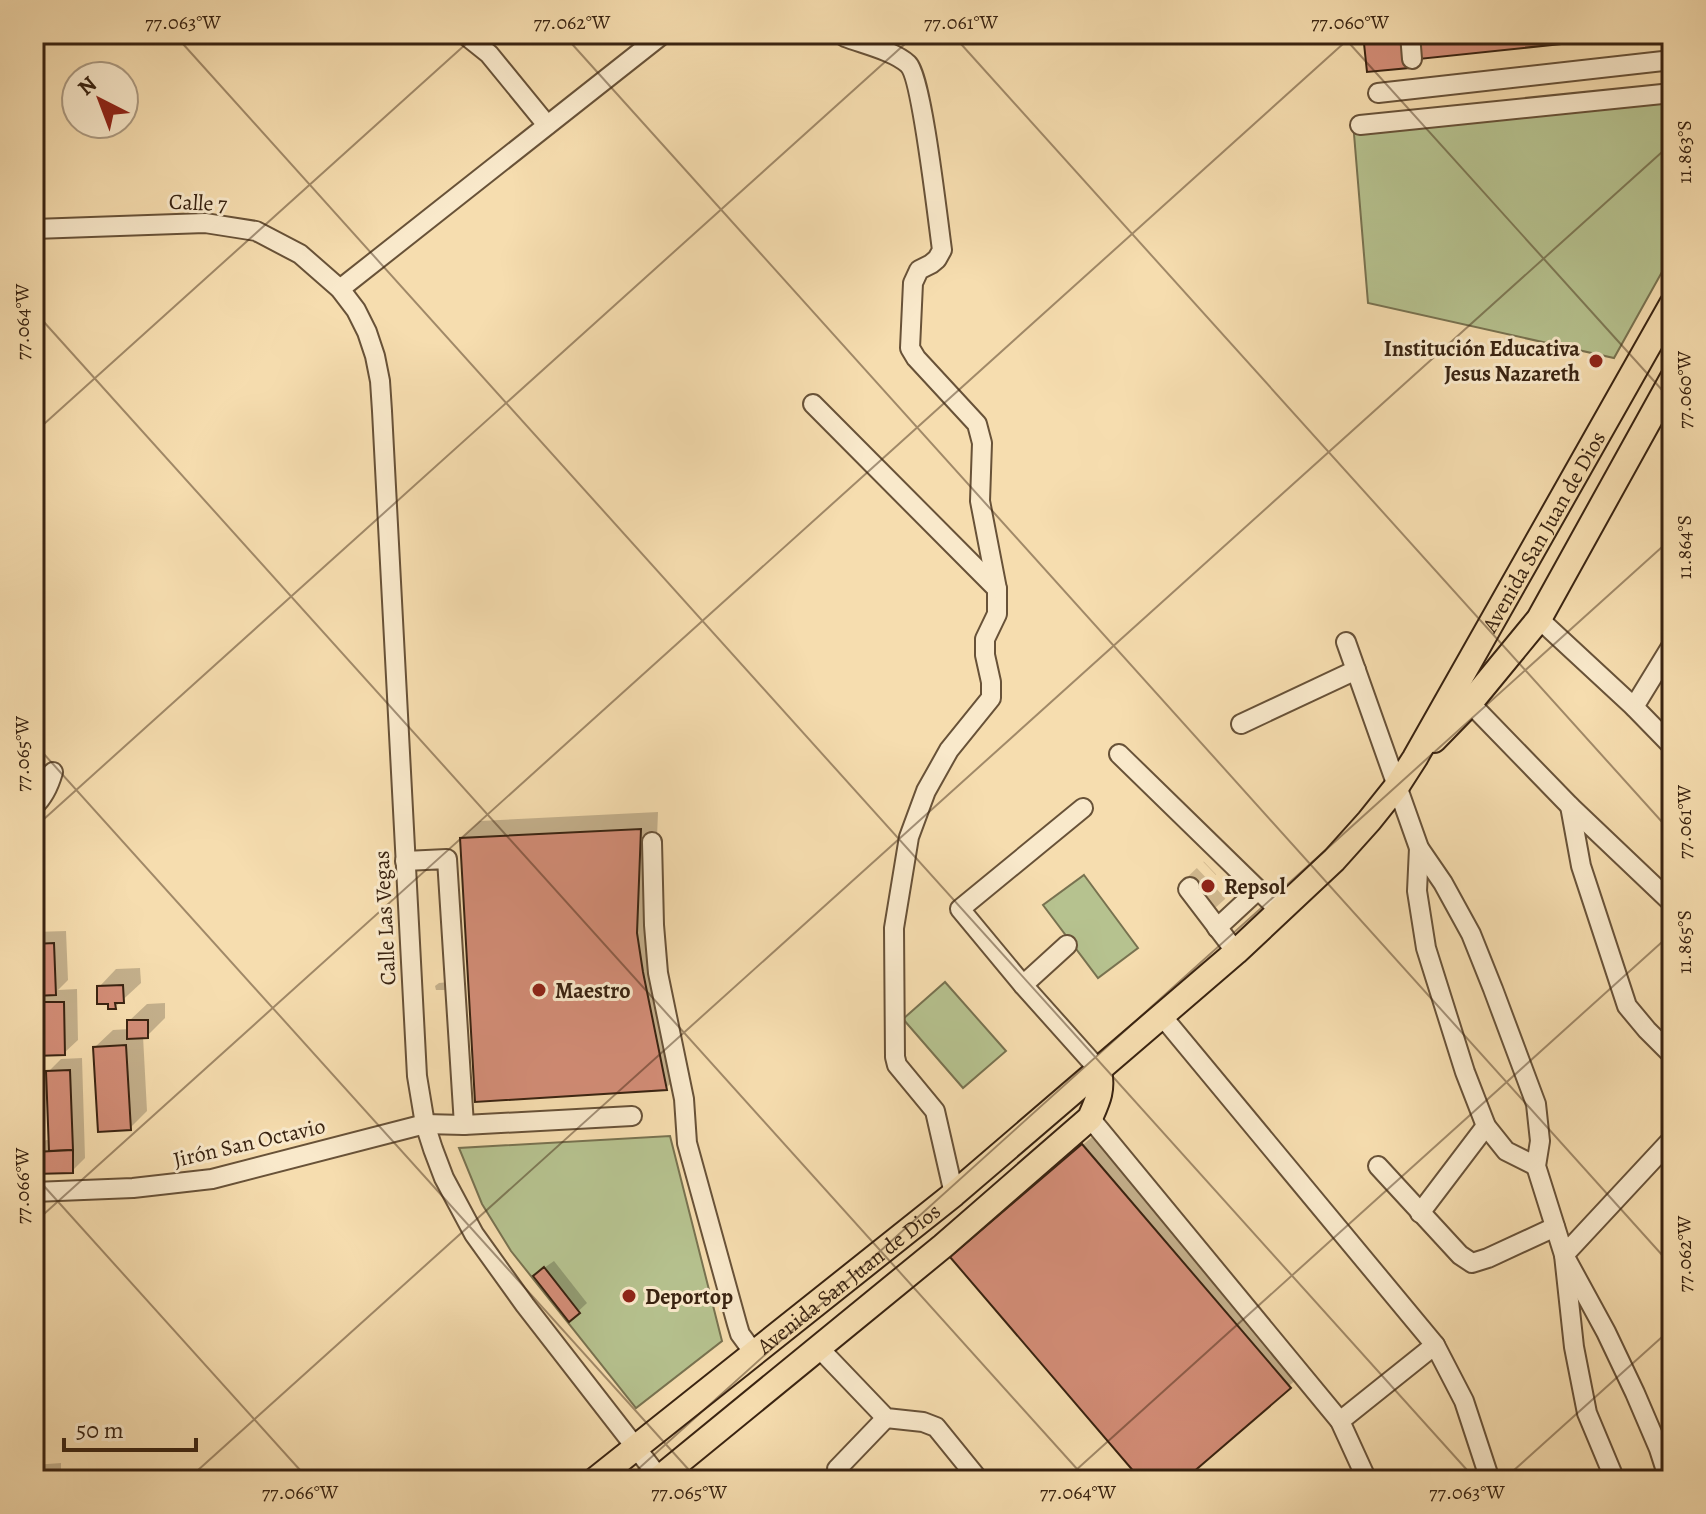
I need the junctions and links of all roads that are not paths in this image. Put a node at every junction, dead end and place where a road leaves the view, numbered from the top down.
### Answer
1 (464, 34) edge
2 (663, 34) edge
3 (1410, 34) edge
4 (845, 37) dead end
5 (1412, 59) dead end
6 (1672, 60) edge
7 (1378, 93) dead end
8 (1672, 93) edge
9 (547, 125) junction
10 (1360, 125) dead end
11 (34, 229) edge
12 (340, 289) junction
13 (1672, 304) edge
14 (1668, 396) edge
15 (813, 404) dead end
16 (997, 589) junction
17 (1539, 619) junction
18 (1346, 642) dead end
19 (1672, 645) edge
20 (1356, 670) junction
21 (1470, 703) junction
22 (1634, 707) junction
23 (1241, 724) dead end
24 (1672, 746) edge
25 (1119, 754) dead end
26 (1415, 758) junction
27 (53, 772) dead end
28 (1397, 786) junction
29 (34, 806) edge
30 (1570, 806) junction
31 (1083, 808) dead end
32 (652, 842) dead end
33 (1419, 848) junction
34 (405, 861) junction
35 (1240, 872) junction
36 (1226, 886) tunnel mouth
37 (1190, 887) dead end
38 (1258, 890) junction
39 (1672, 903) edge
40 (1281, 912) junction
41 (1217, 928) junction
42 (1067, 945) dead end
43 (1236, 952) junction
44 (1023, 985) junction
45 (1162, 1016) junction
46 (1672, 1055) edge
47 (1099, 1070) junction
48 (632, 1116) dead end
49 (1090, 1118) junction
50 (425, 1124) junction
51 (464, 1125) junction
52 (1486, 1126) junction
53 (1670, 1147) edge
54 (1378, 1166) dead end
55 (1536, 1166) junction
56 (34, 1192) edge
57 (954, 1194) junction
58 (1420, 1213) junction
59 (1555, 1227) junction
60 (1564, 1255) junction
61 (1435, 1345) junction
62 (819, 1348) junction
63 (754, 1353) junction
64 (886, 1418) junction
65 (1340, 1421) junction
66 (636, 1448) junction
67 (837, 1469) dead end
68 (659, 1479) edge
69 (595, 1480) edge
70 (979, 1480) edge
71 (1367, 1480) edge
72 (1490, 1480) edge
73 (1615, 1480) edge
74 (1669, 1480) edge

1 - 9 street
2 - 9 street
3 - 5 street
4 - 16 street
6 - 7 street
8 - 10 street
9 - 12 street
11 - 12 street, Calle 7
12 - 34 street, Calle Las Vegas
13 - 26 main road, Avenida San Juan de Dios
14 - 17 main road, Avenida San Juan de Dios
15 - 16 street
16 - 57 street
17 - 21 main road, Avenida San Juan de Dios
17 - 22 street
18 - 20 street
19 - 22 street
20 - 23 street
20 - 28 street
21 - 26 main road, Avenida San Juan de Dios
21 - 30 street
22 - 24 street
25 - 35 street
26 - 28 main road, Avenida San Juan de Dios
27 - 29 street
28 - 33 street
28 - 40 main road, Avenida San Juan de Dios
30 - 39 street
30 - 46 street
31 - 44 street
32 - 63 street
33 - 52 street
33 - 55 street
34 - 50 street, Calle Las Vegas
34 - 51 street
35 - 36 street
35 - 38 street
37 - 41 street
38 - 40 street
38 - 41 street
40 - 43 main road, Avenida San Juan de Dios
41 - 43 street
42 - 44 street
43 - 45 main road, Avenida San Juan de Dios
44 - 47 street
45 - 47 main road, Avenida San Juan de Dios
45 - 61 street
47 - 49 main road
47 - 57 main road, Avenida San Juan de Dios
48 - 51 street, Jirón San Octavio
49 - 62 main road, Avenida San Juan de Dios
49 - 65 street
50 - 51 street, Jirón San Octavio
50 - 56 street, Jirón San Octavio
50 - 66 street, Calle Las Vegas
52 - 55 street
52 - 58 street
53 - 60 street
54 - 58 street
55 - 59 street
57 - 63 main road, Avenida San Juan de Dios
58 - 59 street
59 - 60 street
60 - 73 street
60 - 74 street
61 - 65 street
61 - 72 street
62 - 64 street
62 - 68 main road, Avenida San Juan de Dios
63 - 66 main road, Avenida San Juan de Dios
64 - 67 street
64 - 70 street
65 - 71 street
66 - 68 street, Calle Las Vegas
66 - 69 main road, Avenida San Juan de Dios

